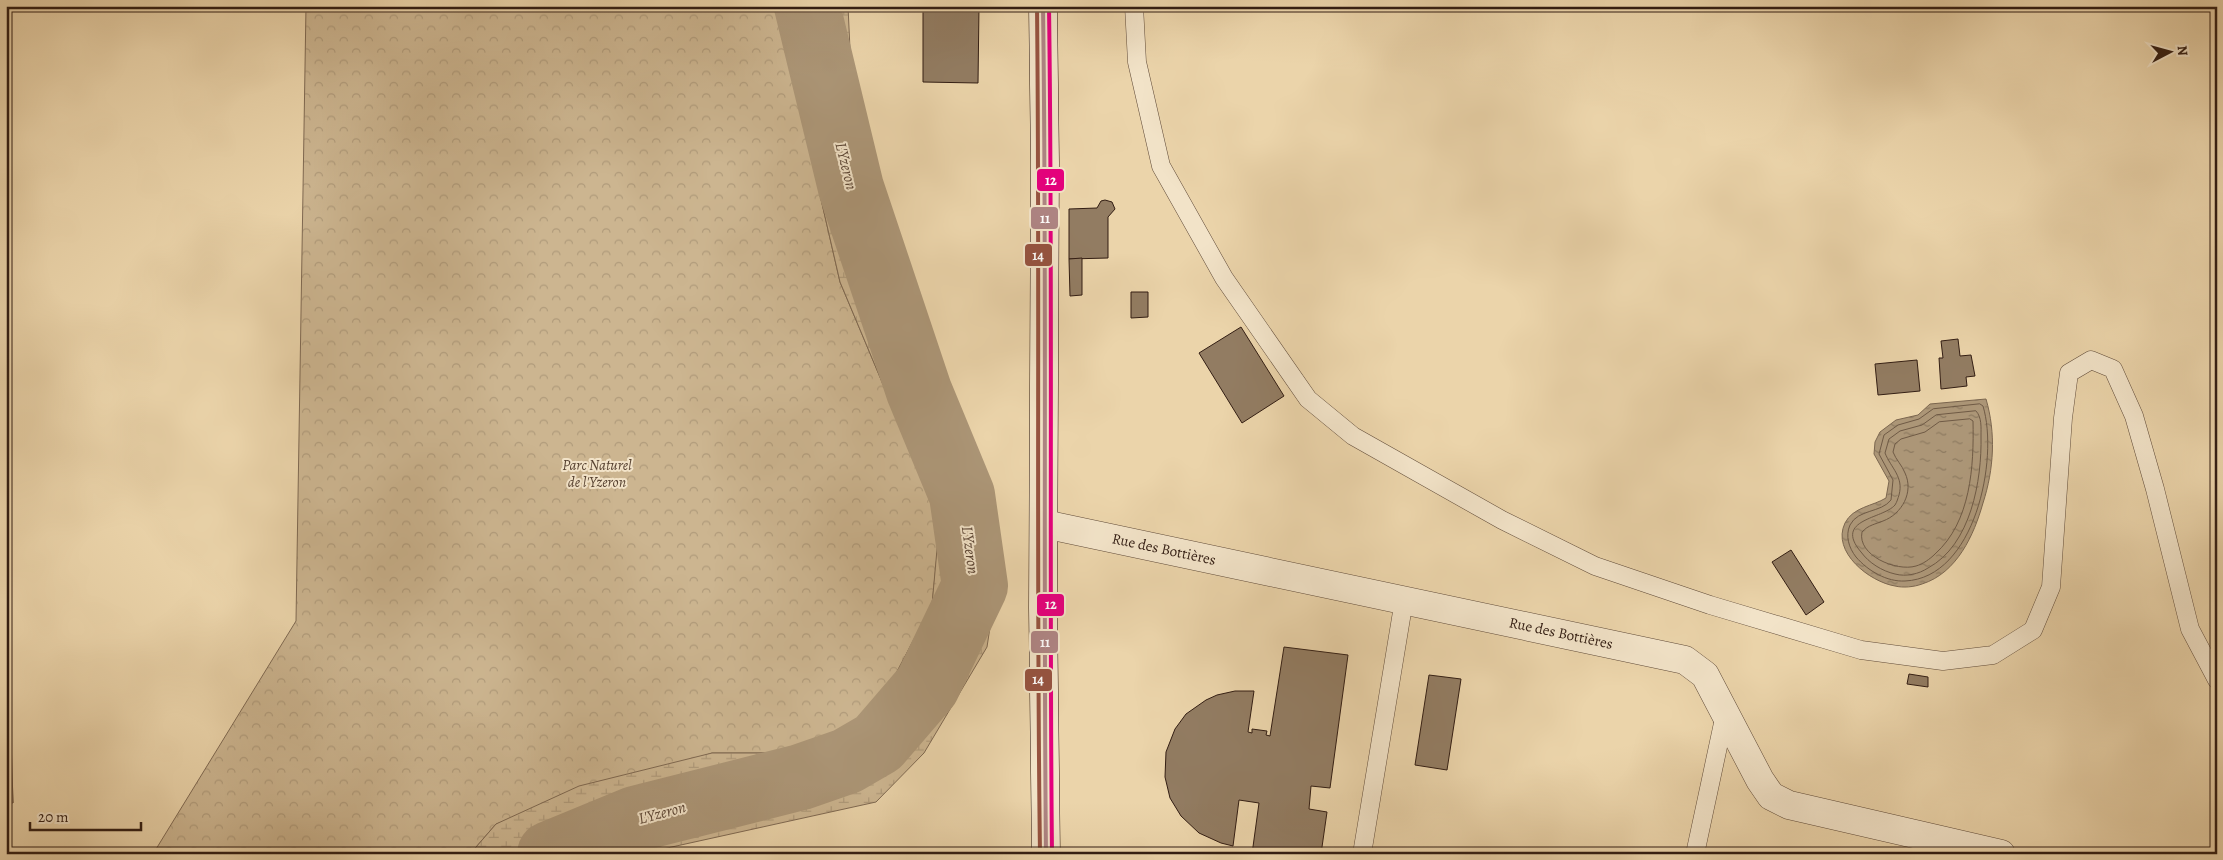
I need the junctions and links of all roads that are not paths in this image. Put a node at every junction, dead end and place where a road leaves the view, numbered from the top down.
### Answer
1 (1042, 6) edge
2 (1134, 6) edge
3 (1044, 524) junction
4 (1404, 600) junction
5 (2217, 680) edge
6 (1725, 714) junction
7 (1046, 854) edge
8 (1362, 854) edge
9 (1695, 854) edge
10 (2001, 854) edge

1 - 3 street
2 - 5 lane
3 - 4 street, Rue des Bottières
3 - 7 street
4 - 6 street, Rue des Bottières
4 - 8 lane
6 - 9 lane
6 - 10 street, Rue des Bottières

